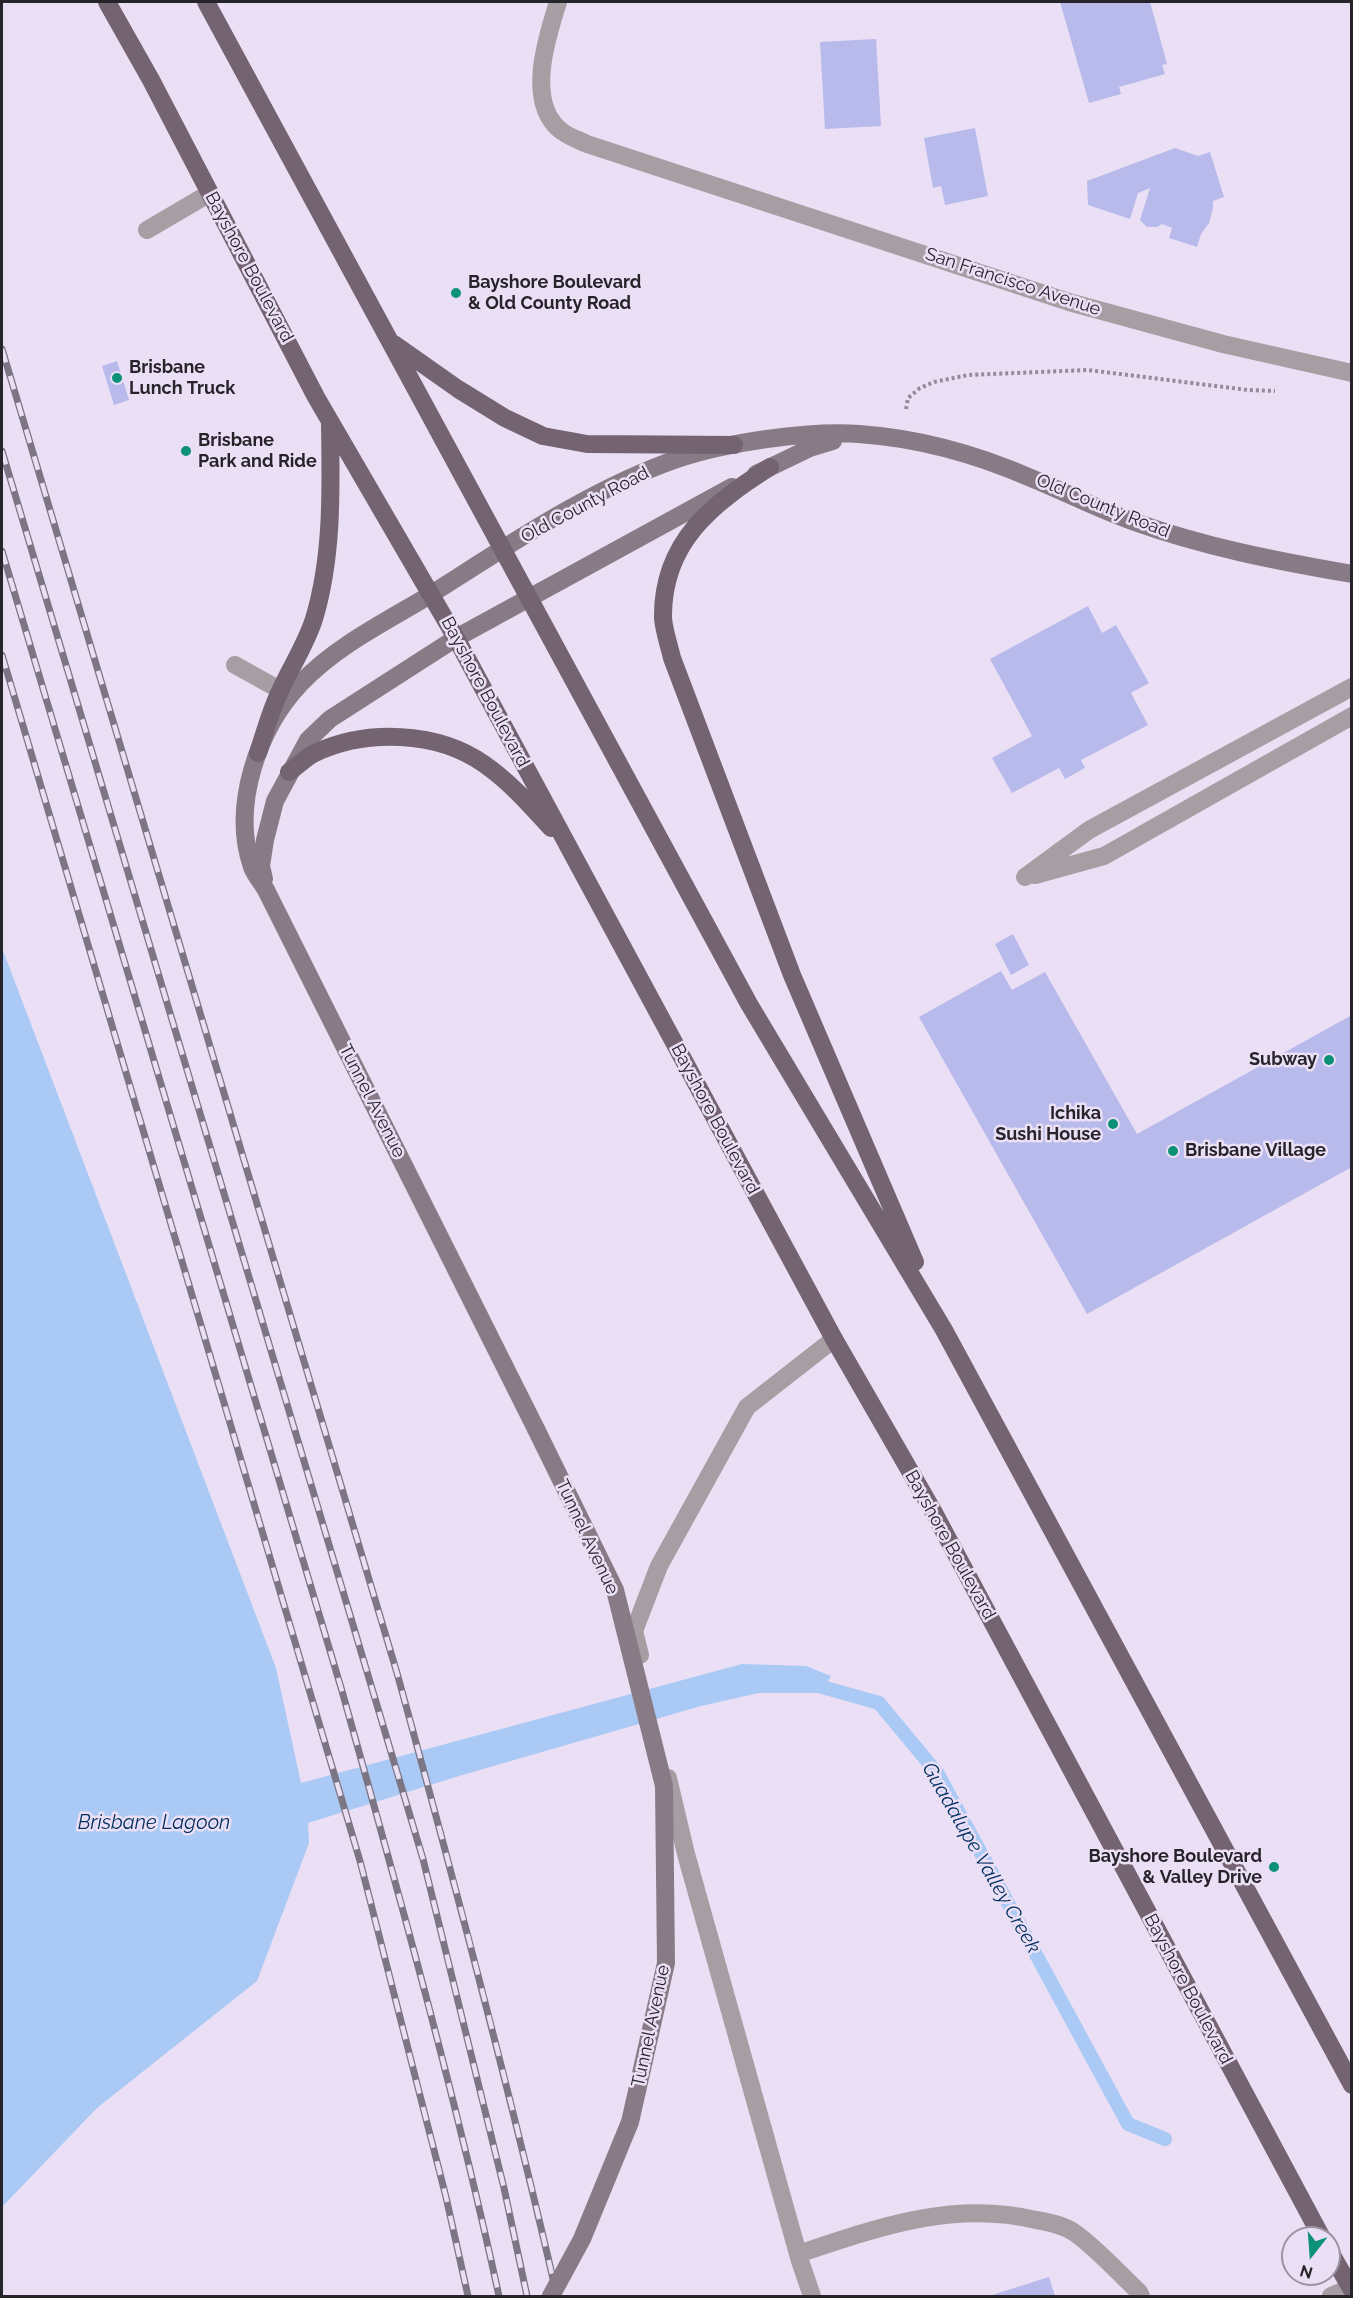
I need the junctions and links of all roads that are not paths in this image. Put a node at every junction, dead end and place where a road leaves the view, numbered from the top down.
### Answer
1 (107, 2) edge
2 (206, 2) edge
3 (558, 2) edge
4 (210, 194) junction
5 (147, 230) dead end
6 (389, 340) junction
7 (1352, 373) edge
8 (330, 422) junction
9 (857, 433) junction
10 (734, 445) junction
11 (770, 467) junction
12 (503, 548) junction
13 (1352, 574) edge
14 (431, 594) junction
15 (530, 598) junction
16 (456, 638) junction
17 (235, 665) dead end
18 (1352, 687) edge
19 (280, 690) junction
20 (1352, 716) edge
21 (258, 753) junction
22 (289, 772) junction
23 (567, 845) junction
24 (266, 890) junction
25 (944, 1330) junction
26 (834, 1339) junction
27 (1312, 2010) junction
28 (1352, 2059) edge
29 (1352, 2085) edge
30 (1316, 2226) edge
31 (798, 2254) junction
32 (1341, 2271) edge
33 (1351, 2289) edge
34 (551, 2296) edge
35 (812, 2296) edge
36 (1141, 2296) edge
37 (1331, 2296) edge

1 - 4 main road, Bayshore Boulevard
2 - 6 main road
3 - 7 street, San Francisco Avenue
4 - 5 street
4 - 8 main road, Bayshore Boulevard
6 - 10 main road
6 - 12 main road
8 - 14 main road, Bayshore Boulevard
8 - 19 main road
9 - 10 street, Old County Road
9 - 11 street, Old County Road
9 - 13 street, Old County Road
10 - 12 street, Old County Road
11 - 15 street, Old County Road
11 - 25 main road
12 - 14 street, Old County Road
12 - 15 main road
14 - 16 main road, Bayshore Boulevard
14 - 21 street, Tunnel Avenue
15 - 16 street, Old County Road
15 - 25 main road
16 - 22 street, Tunnel Avenue
16 - 23 main road, Bayshore Boulevard
17 - 19 street
18 - 20 street
19 - 21 main road
21 - 24 street, Tunnel Avenue
22 - 23 main road
22 - 24 street, Tunnel Avenue
23 - 26 main road, Bayshore Boulevard
24 - 34 street, Tunnel Avenue, bridge
25 - 27 main road
26 - 30 main road, Bayshore Boulevard
26 - 31 street
27 - 28 main road
27 - 29 main road
31 - 35 street
31 - 36 street
32 - 33 main road
33 - 37 street

